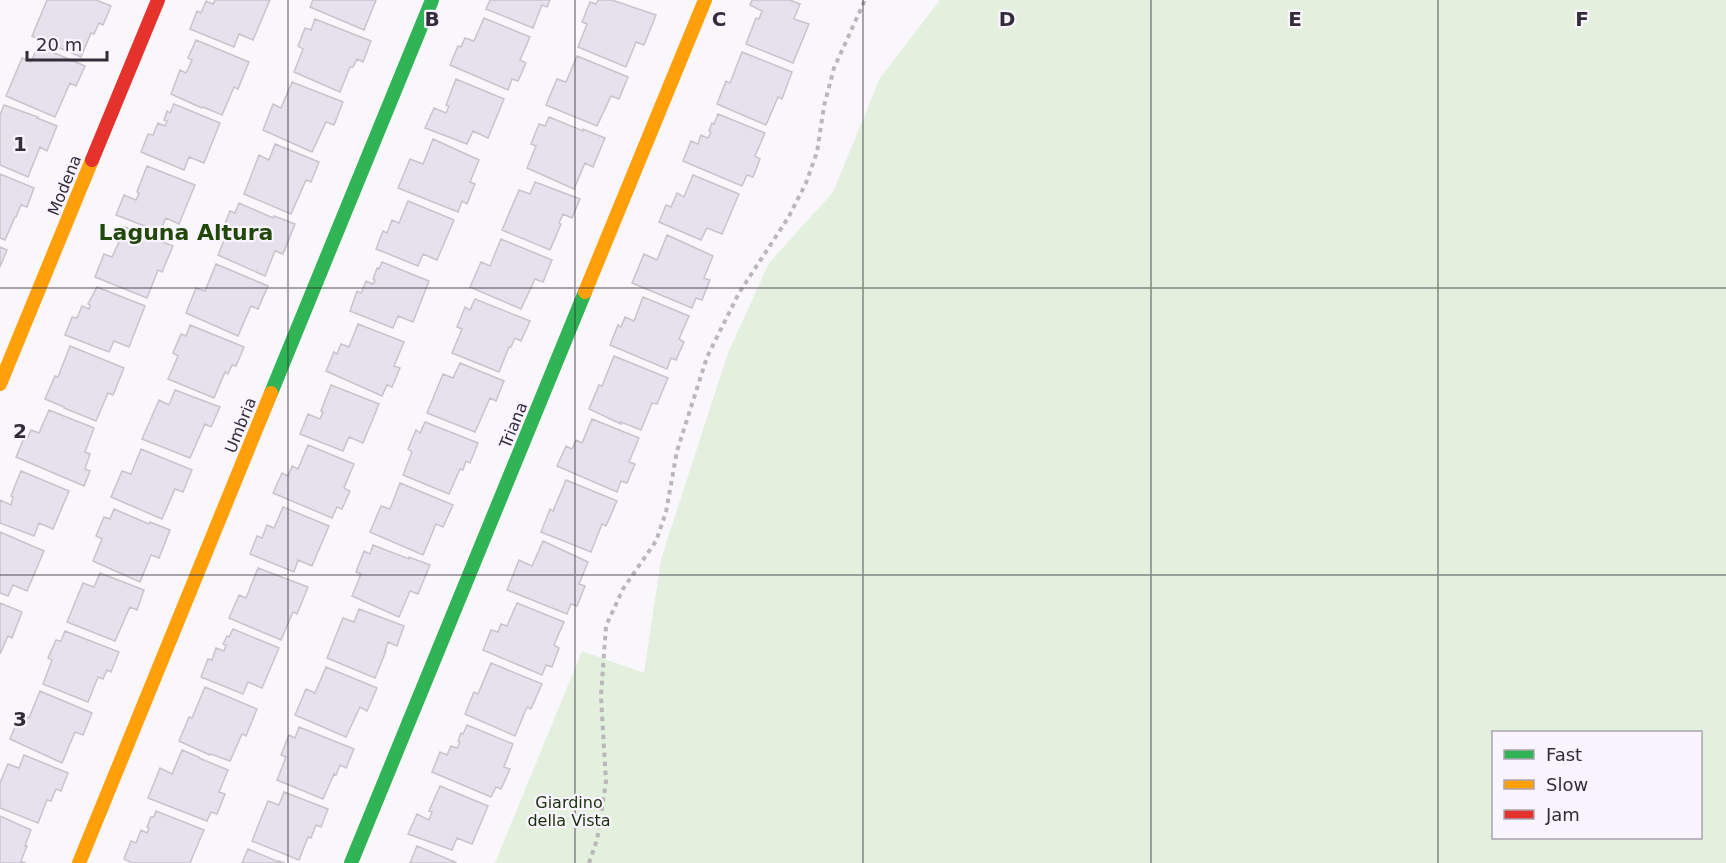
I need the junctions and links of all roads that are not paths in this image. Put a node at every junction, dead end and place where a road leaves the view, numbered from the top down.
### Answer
1 (158, 0) edge
2 (432, 0) edge
3 (705, 0) edge
4 (0, 384) edge
5 (78, 863) edge
6 (351, 863) edge

1 - 4 street, Modena
2 - 5 street, Umbria
3 - 6 street, Triana

